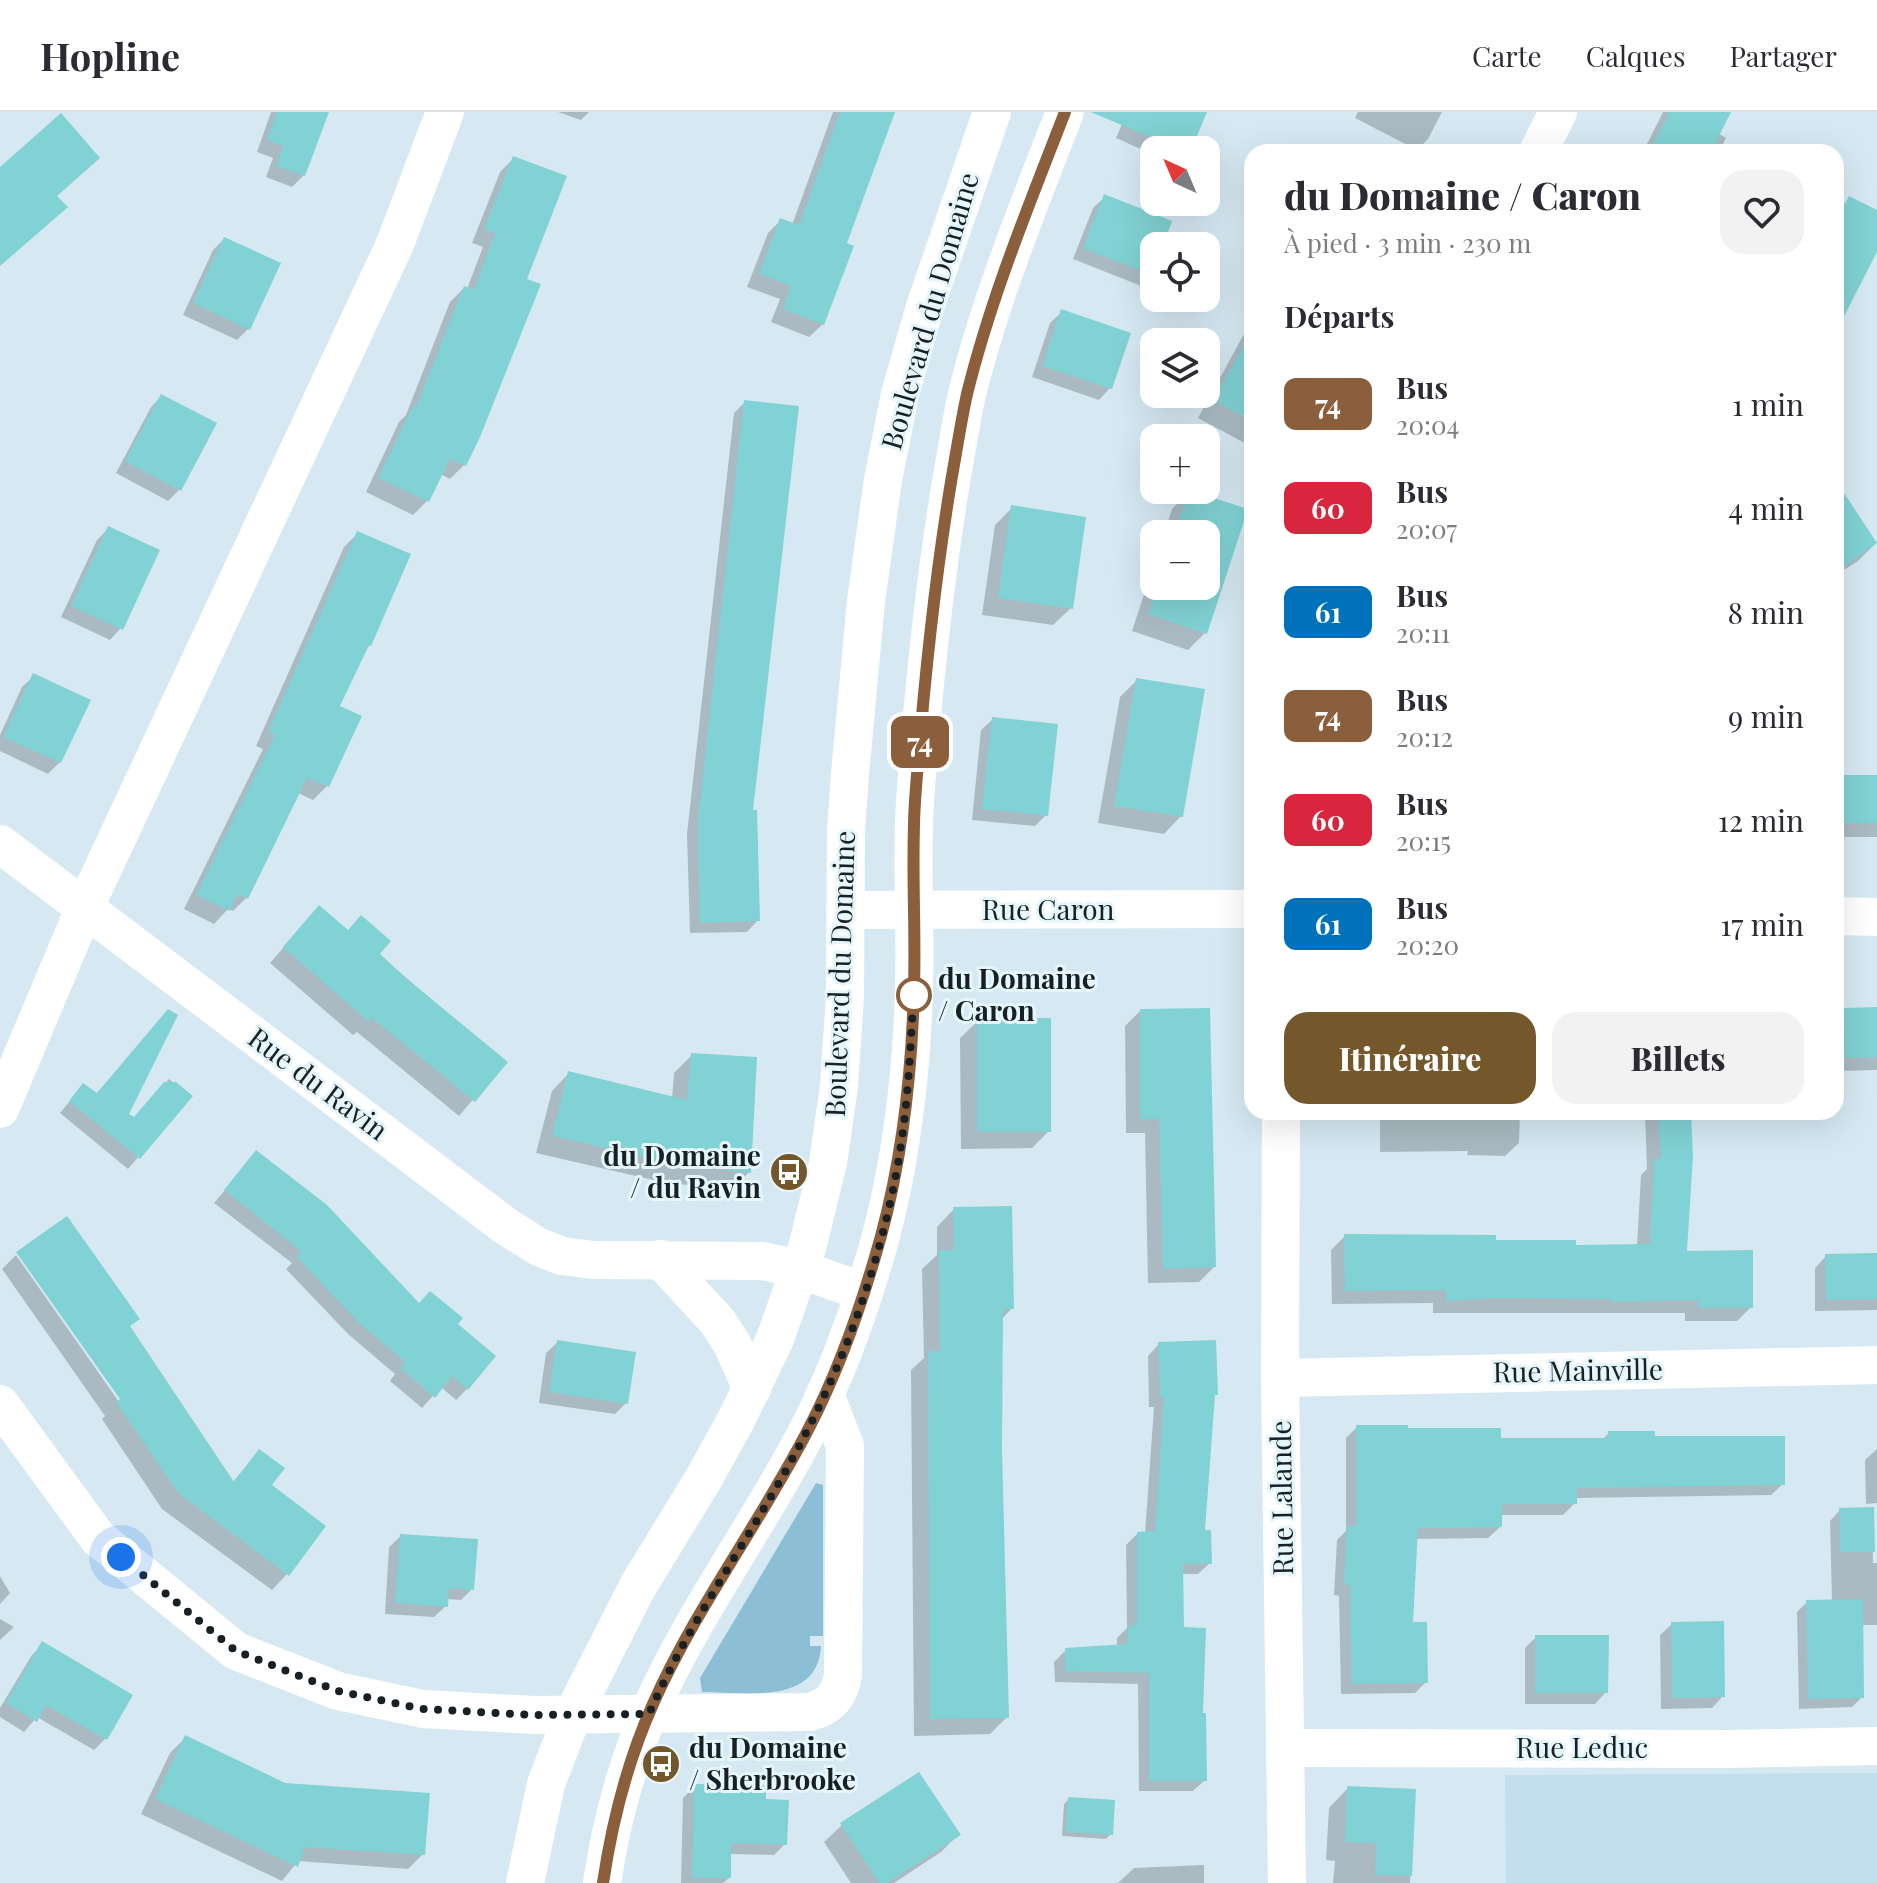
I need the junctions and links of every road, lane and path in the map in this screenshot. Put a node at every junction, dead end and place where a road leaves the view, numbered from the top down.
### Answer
1 (445, 112) edge
2 (992, 112) edge
3 (1065, 112) edge
4 (1558, 112) edge
5 (1542, 144) edge
6 (0, 844) edge
7 (85, 907) junction
8 (1244, 909) edge
9 (845, 910) junction
10 (913, 910) junction
11 (1844, 916) edge
12 (1877, 917) edge
13 (0, 1109) edge
14 (1281, 1120) edge
15 (660, 1259) junction
16 (800, 1269) junction
17 (864, 1292) junction
18 (1877, 1365) edge
19 (1280, 1378) junction
20 (752, 1389) junction
21 (825, 1394) junction
22 (0, 1404) edge
23 (573, 1714) junction
24 (649, 1714) junction
25 (1877, 1746) edge
26 (1287, 1748) junction
27 (525, 1883) edge
28 (602, 1883) edge
29 (1287, 1883) edge

1 - 7 street
2 - 9 street, Boulevard du Domaine
3 - 10 street, Boulevard du Domaine
4 - 5 street
6 - 7 street, Rue du Ravin
7 - 13 street
7 - 15 street, Rue du Ravin
8 - 10 street, Rue Caron
9 - 10 street, Rue Caron
9 - 16 street, Boulevard du Domaine
10 - 17 street, Boulevard du Domaine
11 - 12 street
14 - 19 street, Rue Lalande
15 - 16 street, Rue du Ravin
15 - 20 street
16 - 17 street, Rue du Ravin
16 - 20 street, Boulevard du Domaine
17 - 21 street, Boulevard du Domaine
18 - 19 street, Rue Mainville
19 - 26 street, Rue Lalande
20 - 23 street, Boulevard du Domaine
21 - 24 street, Boulevard du Domaine
21 - 24 street
22 - 23 street
23 - 24 street
23 - 27 street, Boulevard du Domaine
24 - 28 street, Boulevard du Domaine
25 - 26 street, Rue Leduc
26 - 29 street, Rue Lalande

